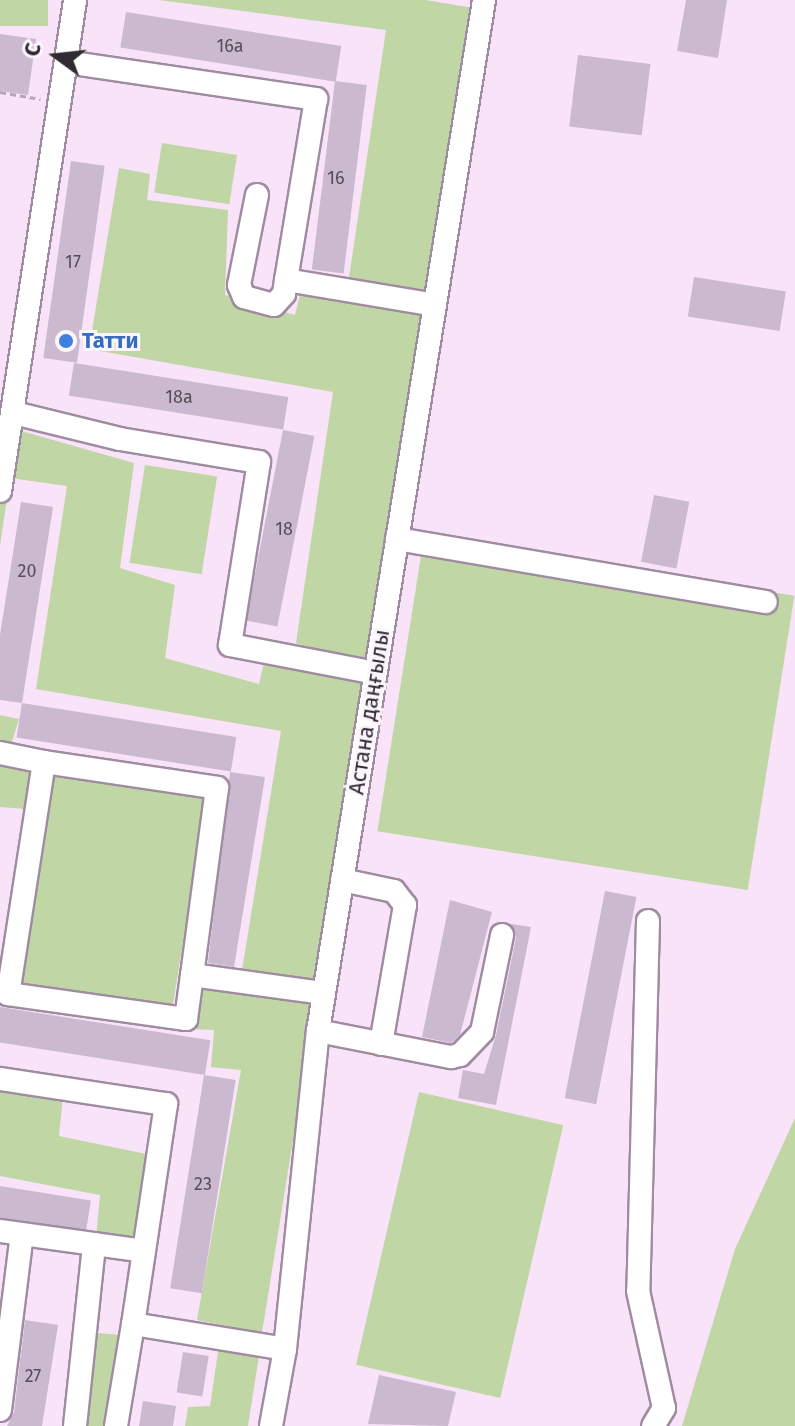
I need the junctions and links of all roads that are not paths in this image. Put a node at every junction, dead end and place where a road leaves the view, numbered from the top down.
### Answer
1 (75, 0) edge
2 (482, 0) edge
3 (66, 62) junction
4 (257, 195) dead end
5 (286, 280) junction
6 (435, 305) junction
7 (14, 413) junction
8 (0, 491) edge
9 (397, 539) junction
10 (766, 602) dead end
11 (375, 673) junction
12 (0, 753) edge
13 (44, 762) junction
14 (342, 880) junction
15 (648, 921) dead end
16 (502, 935) dead end
17 (192, 975) junction
18 (324, 993) junction
19 (318, 1031) junction
20 (381, 1044) junction
21 (0, 1079) edge
22 (11, 1232) edge
23 (94, 1244) junction
24 (144, 1251) junction
25 (133, 1324) junction
26 (285, 1349) junction
27 (0, 1410) edge
28 (75, 1426) edge
29 (116, 1426) edge
30 (271, 1426) edge
31 (653, 1426) edge

1 - 3 street
2 - 6 street, Астана даңғылы
3 - 5 street
3 - 7 street
4 - 5 street
5 - 6 street
6 - 9 street, Астана даңғылы
7 - 8 street
7 - 11 street
9 - 10 street
9 - 11 street, Астана даңғылы
11 - 14 street, Астана даңғылы
12 - 13 street
13 - 17 street
13 - 17 street
14 - 18 street, Астана даңғылы
14 - 20 street
15 - 31 street
16 - 20 street
17 - 18 street
18 - 19 street, Астана даңғылы
19 - 20 street
19 - 26 street, Астана даңғылы
21 - 24 street
22 - 23 street
22 - 27 street
23 - 24 street
23 - 28 street
24 - 25 street
25 - 26 street
25 - 29 street
26 - 30 street, Астана даңғылы

